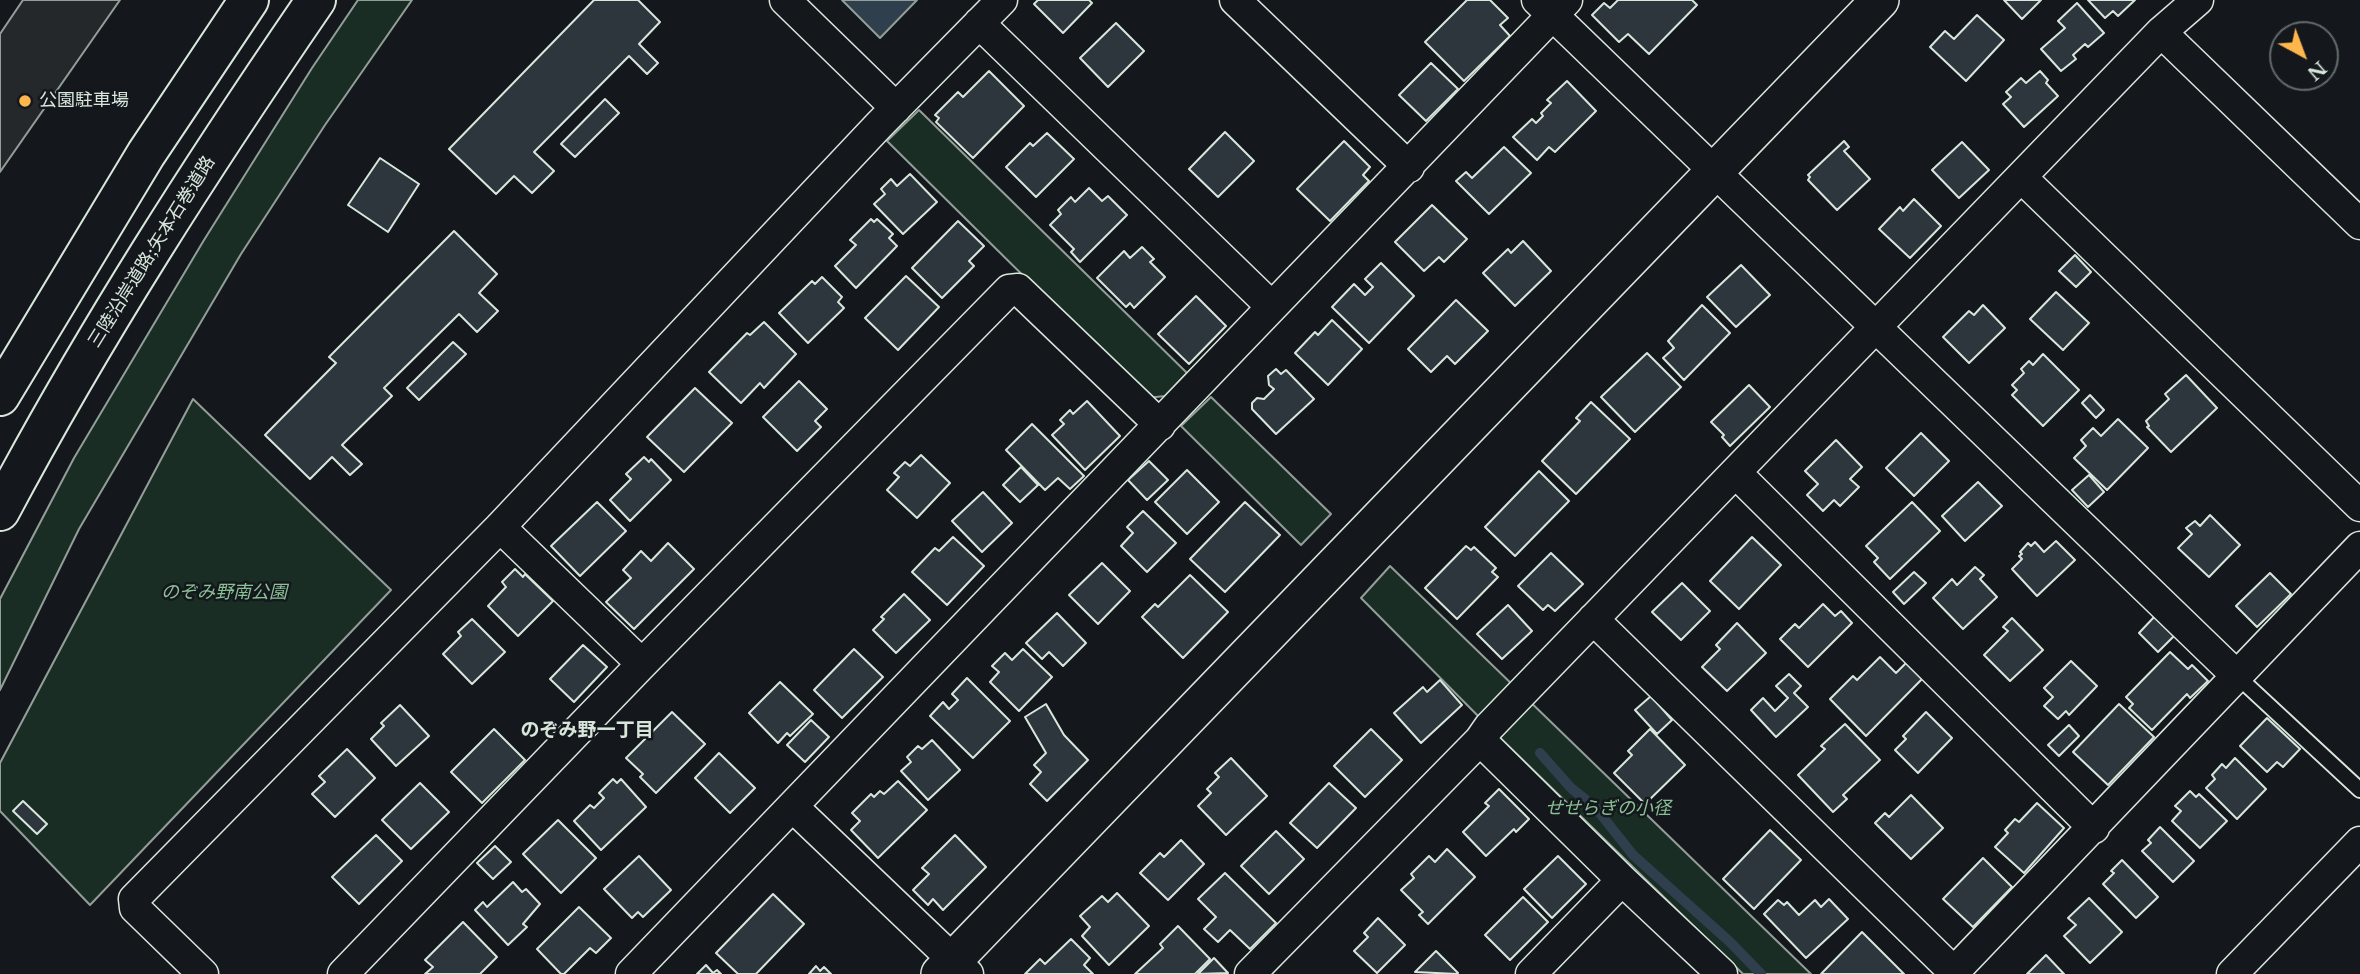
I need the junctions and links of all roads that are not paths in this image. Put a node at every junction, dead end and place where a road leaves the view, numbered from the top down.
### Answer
1 (248, 0) edge
2 (316, 0) edge
3 (785, 0) edge
4 (1002, 0) edge
5 (1235, 0) edge
6 (1880, 0) edge
7 (2198, 0) edge
8 (1553, 5) edge
9 (979, 23) junction
10 (2161, 32) junction
11 (896, 108) junction
12 (1409, 167) junction
13 (1714, 171) junction
14 (2021, 177) junction
15 (2360, 224) edge
16 (1271, 306) junction
17 (1875, 327) junction
18 (0, 396) edge
19 (1160, 425) junction
20 (1736, 473) junction
21 (2360, 506) edge
22 (0, 511) edge
23 (500, 527) junction
24 (2360, 547) edge
25 (1593, 619) junction
26 (642, 664) junction
27 (2236, 675) junction
28 (1480, 740) junction
29 (2360, 790) edge
30 (793, 807) junction
31 (2094, 828) junction
32 (2360, 842) edge
33 (1622, 880) junction
34 (2246, 969) edge
35 (953, 970) edge
36 (204, 974) edge
37 (343, 974) edge
38 (631, 974) edge
39 (1250, 974) edge
40 (1531, 974) edge
41 (1722, 974) edge
42 (1954, 974) edge

1 - 18 highway
2 - 22 highway, 三陸沿岸道路;矢本石巻道路
3 - 11 street
4 - 9 street
5 - 12 street
6 - 13 street
7 - 10 street
8 - 12 street
8 - 13 street
9 - 11 street
9 - 16 street
10 - 14 street
10 - 15 street
11 - 23 street
12 - 16 street
13 - 17 street
13 - 35 street
14 - 17 street
14 - 21 street
16 - 19 street
17 - 20 street
17 - 27 street
19 - 26 street
19 - 30 street
20 - 25 street
20 - 31 street
23 - 26 street
23 - 36 street
24 - 27 street
25 - 28 street
25 - 42 street
26 - 37 street
27 - 29 lane
27 - 31 street
28 - 33 street
28 - 39 street
30 - 35 street
30 - 38 street
31 - 42 street
32 - 34 street
33 - 40 street
33 - 41 street

